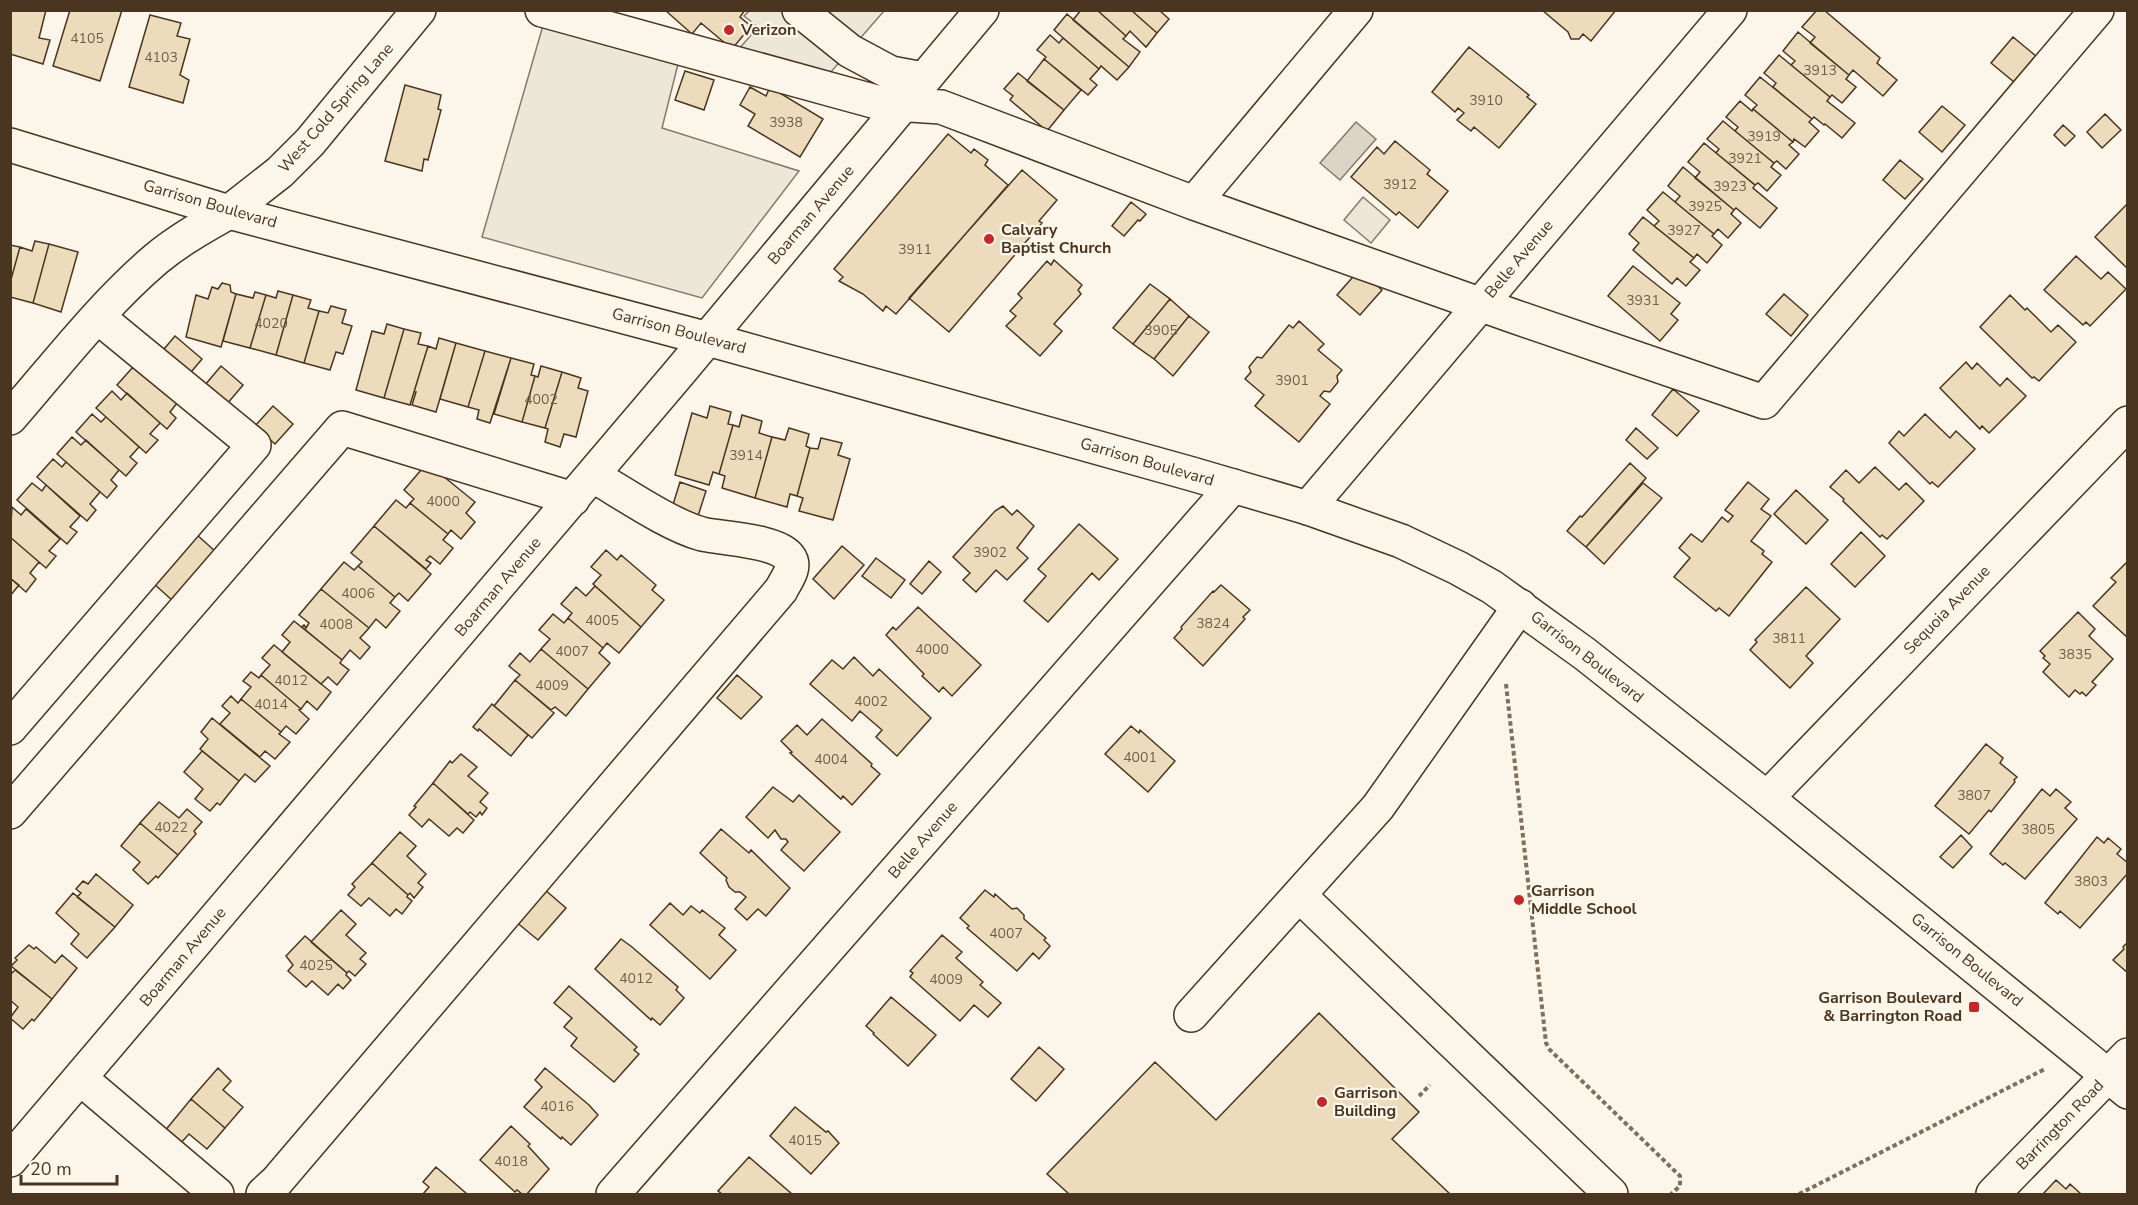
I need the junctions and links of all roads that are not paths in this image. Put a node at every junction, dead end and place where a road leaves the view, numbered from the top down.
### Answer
1 (419, 10) edge
2 (542, 10) edge
3 (799, 10) edge
4 (982, 10) edge
5 (1356, 10) edge
6 (1730, 10) edge
7 (2097, 10) edge
8 (923, 79) junction
9 (902, 104) junction
10 (10, 145) edge
11 (1194, 203) junction
12 (230, 212) junction
13 (1480, 304) junction
14 (98, 317) junction
15 (708, 339) junction
16 (10, 418) edge
17 (2127, 423) edge
18 (1233, 486) junction
19 (583, 487) junction
20 (1308, 508) junction
21 (1520, 606) junction
22 (10, 728) edge
23 (1767, 798) junction
24 (10, 812) edge
25 (1299, 895) junction
26 (1191, 1015) dead end
27 (2121, 1074) edge
28 (80, 1078) junction
29 (10, 1160) edge
30 (217, 1194) edge
31 (263, 1194) edge
32 (614, 1194) edge
33 (1611, 1194) edge
34 (1993, 1194) edge

1 - 12 street, West Cold Spring Lane
2 - 9 street
3 - 8 street
4 - 8 street, Boarman Avenue
5 - 11 street
6 - 13 street, Belle Avenue
7 - 13 street
8 - 9 street, Boarman Avenue
9 - 11 street
9 - 15 street, Boarman Avenue
10 - 12 street, Garrison Boulevard
11 - 13 street
12 - 14 street, West Cold Spring Lane
12 - 15 street, Garrison Boulevard
13 - 20 street, Belle Avenue
14 - 16 street, West Cold Spring Lane
14 - 22 street
15 - 18 street, Garrison Boulevard
15 - 19 street, Boarman Avenue
17 - 23 street, Sequoia Avenue
18 - 20 street, Garrison Boulevard
18 - 32 street, Belle Avenue
19 - 24 street
19 - 28 street, Boarman Avenue
19 - 31 street
20 - 21 street, Garrison Boulevard
21 - 23 street, Garrison Boulevard
21 - 25 street
23 - 27 street, Garrison Boulevard
25 - 26 street
25 - 33 street
27 - 34 street, Barrington Road
28 - 29 street, Boarman Avenue
28 - 30 street

